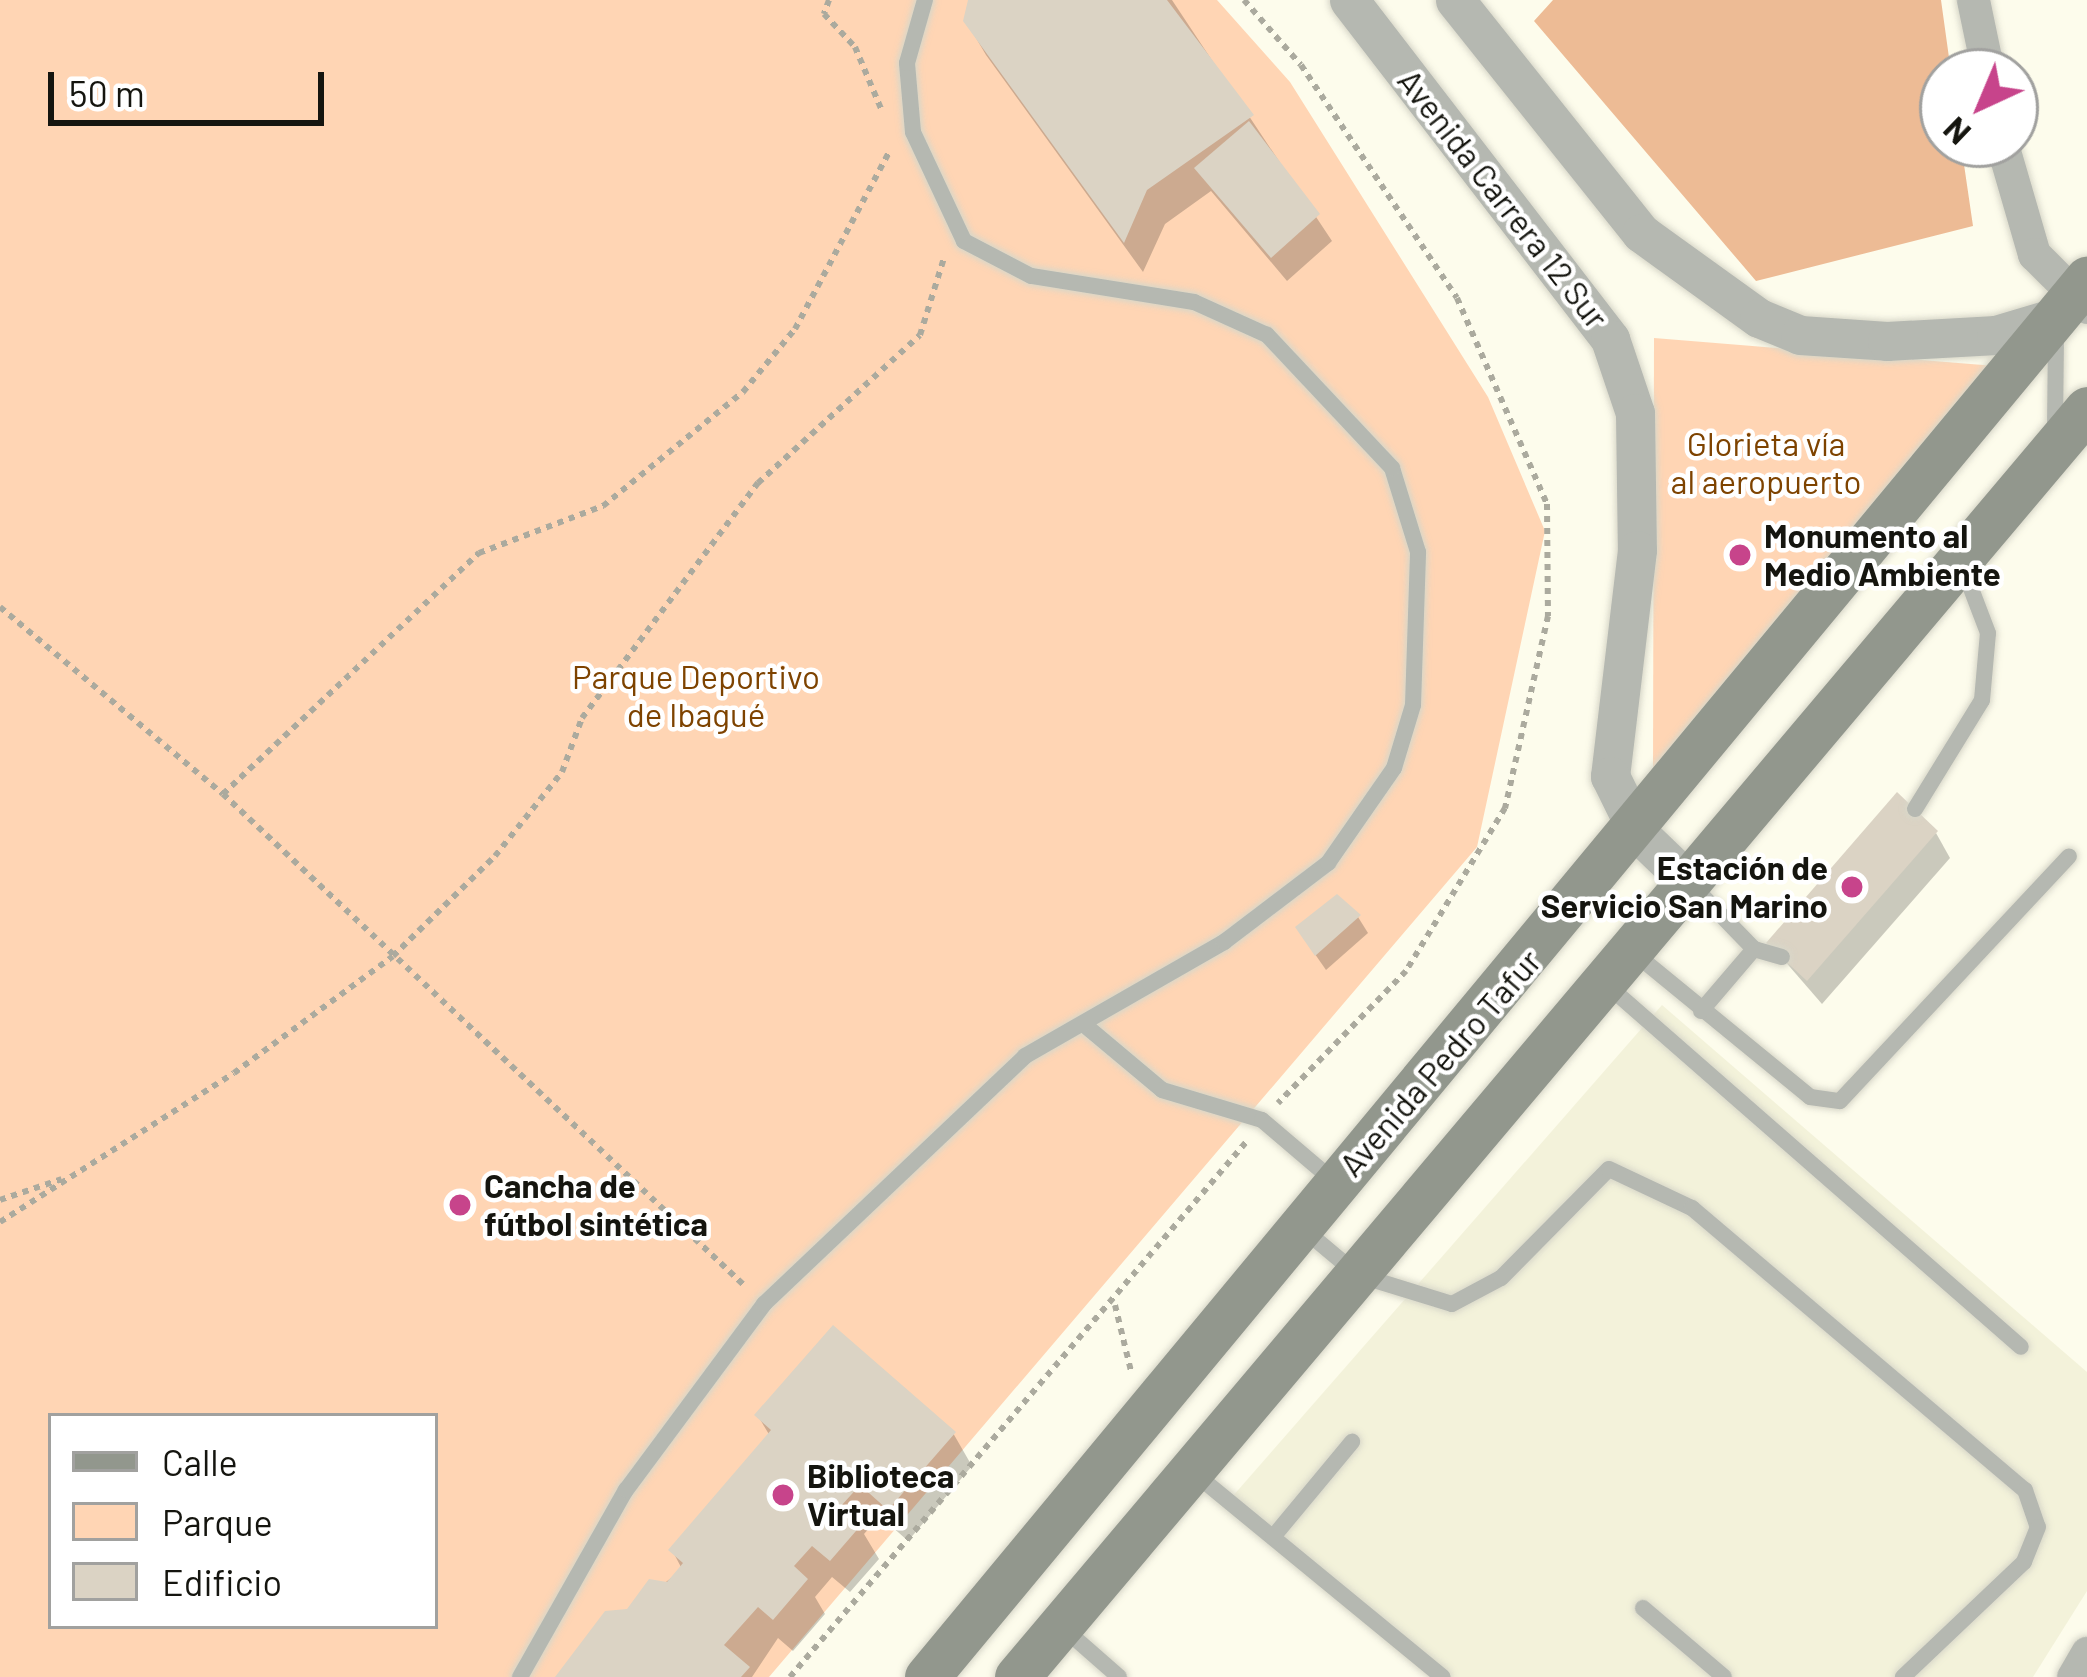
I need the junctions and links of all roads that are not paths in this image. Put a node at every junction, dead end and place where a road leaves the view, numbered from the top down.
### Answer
1 (925, 0) edge
2 (1349, 0) edge
3 (1455, 0) edge
4 (1973, 0) edge
5 (1983, 48) edge
6 (2007, 168) edge
7 (2076, 299) edge
8 (2087, 410) edge
9 (2055, 449) junction
10 (1962, 565) junction
11 (1916, 809) dead end
12 (1637, 832) junction
13 (2069, 856) dead end
14 (1690, 884) junction
15 (1754, 949) junction
16 (1782, 957) dead end
17 (1619, 968) junction
18 (1701, 1011) junction
19 (1087, 1027) junction
20 (1337, 1184) junction
21 (1301, 1227) junction
22 (1358, 1275) junction
23 (2021, 1347) dead end
24 (1352, 1442) dead end
25 (1192, 1471) junction
26 (1274, 1537) junction
27 (1643, 1608) dead end
28 (1060, 1626) junction
29 (2087, 1653) edge
30 (520, 1677) edge
31 (927, 1677) edge
32 (1017, 1677) edge
33 (1119, 1677) edge
34 (1443, 1677) edge
35 (1724, 1677) edge
36 (1903, 1677) edge
37 (2073, 1677) edge

1 - 19 lane
2 - 12 street, Avenida Carrera 12 Sur
3 - 7 street
4 - 5 street
6 - 7 street
7 - 9 lane
7 - 12 main road, Avenida Pedro Tafur
8 - 9 main road
9 - 10 main road
10 - 11 lane
10 - 14 main road
12 - 14 street, Avenida Carrera 12 Sur
12 - 20 main road, Avenida Pedro Tafur
13 - 18 lane
14 - 15 lane
14 - 17 main road
15 - 16 lane
15 - 18 lane
17 - 18 lane
17 - 22 main road
17 - 23 lane
19 - 20 lane
19 - 30 lane
20 - 21 main road, Avenida Pedro Tafur
21 - 22 lane
21 - 31 main road, Avenida Pedro Tafur
22 - 25 main road
22 - 36 lane
24 - 26 lane
25 - 26 lane
25 - 28 main road
26 - 34 lane
27 - 35 lane
28 - 32 main road
28 - 33 lane
29 - 37 street

